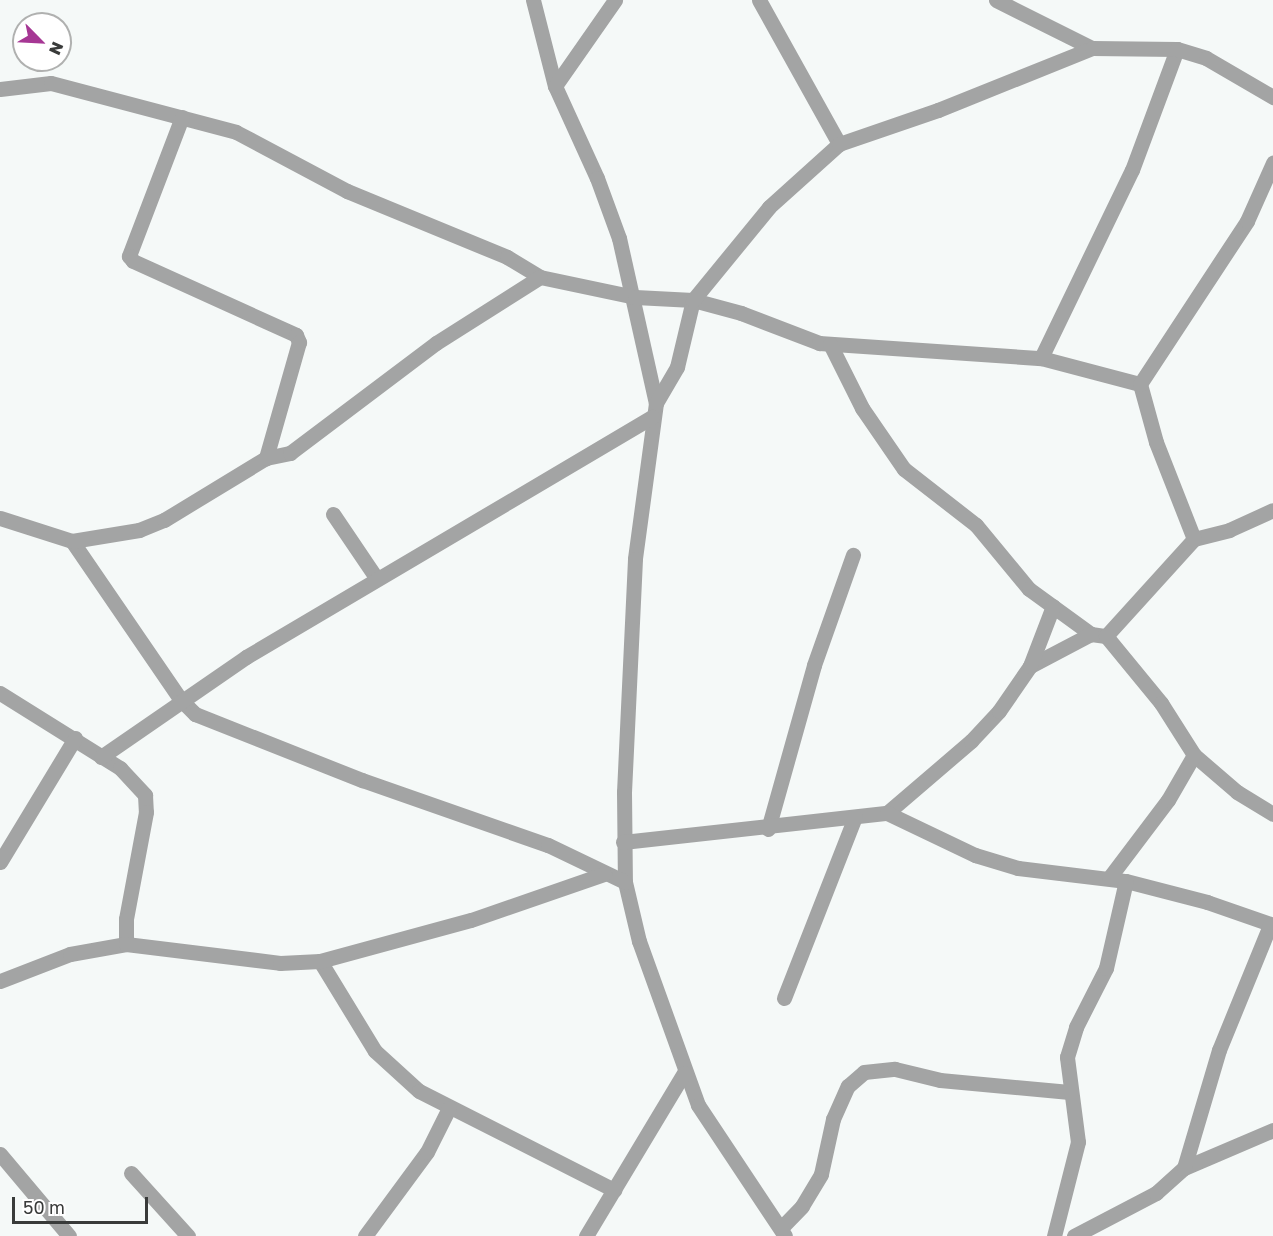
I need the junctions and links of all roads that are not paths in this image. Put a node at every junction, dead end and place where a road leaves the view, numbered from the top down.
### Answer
1 (532, 0) edge
2 (615, 0) edge
3 (759, 0) edge
4 (996, 0) edge
5 (1092, 48) junction
6 (1177, 50) junction
7 (555, 86) junction
8 (0, 89) edge
9 (1273, 97) edge
10 (182, 117) junction
11 (839, 144) junction
12 (1273, 163) edge
13 (540, 277) junction
14 (635, 297) junction
15 (693, 300) junction
16 (830, 344) junction
17 (1041, 358) junction
18 (1140, 384) junction
19 (654, 410) junction
20 (266, 458) junction
21 (1273, 510) edge
22 (333, 514) dead end
23 (0, 518) edge
24 (1194, 539) junction
25 (72, 541) junction
26 (853, 555) dead end
27 (377, 579) junction
28 (1053, 606) junction
29 (1099, 635) junction
30 (1030, 666) junction
31 (0, 693) edge
32 (181, 700) junction
33 (75, 738) junction
34 (1194, 755) junction
35 (101, 757) junction
36 (886, 813) junction
37 (1273, 814) edge
38 (855, 817) junction
39 (768, 829) junction
40 (623, 842) junction
41 (0, 862) edge
42 (604, 874) junction
43 (1110, 878) junction
44 (625, 882) junction
45 (1126, 882) junction
46 (1272, 925) edge
47 (126, 944) junction
48 (320, 961) junction
49 (0, 981) edge
50 (784, 998) dead end
51 (684, 1073) junction
52 (1069, 1092) junction
53 (449, 1108) junction
54 (1273, 1130) edge
55 (0, 1154) edge
56 (1184, 1168) junction
57 (131, 1173) dead end
58 (614, 1190) junction
59 (783, 1232) edge
60 (69, 1236) edge
61 (188, 1236) edge
62 (365, 1236) edge
63 (586, 1236) edge
64 (1054, 1236) edge
65 (1074, 1236) edge

1 - 7 street
2 - 7 street
3 - 11 street
4 - 5 street
5 - 6 street
5 - 11 street
6 - 9 street
6 - 17 street
7 - 14 street
8 - 10 street
10 - 13 street
10 - 20 street
11 - 15 street
12 - 18 street
13 - 14 street
13 - 20 street
14 - 15 street
14 - 19 street
15 - 16 street
15 - 19 street
16 - 17 street
16 - 28 street
17 - 18 street
18 - 24 street
19 - 27 street
19 - 40 street
20 - 25 street
21 - 24 street
22 - 27 street
23 - 25 street
24 - 29 street
25 - 32 street
26 - 39 street
27 - 32 street
28 - 29 street
28 - 30 street
29 - 30 street
29 - 34 street
30 - 36 street
31 - 33 street
32 - 35 street
32 - 42 street
33 - 35 street
33 - 41 street
34 - 37 street
34 - 43 street
35 - 47 street
36 - 38 street
36 - 43 street
38 - 39 street
38 - 50 street
39 - 40 street
40 - 44 street
42 - 44 street
42 - 48 street
43 - 45 street
44 - 51 street
45 - 46 street
45 - 52 street
46 - 56 street
47 - 48 street
47 - 49 street
48 - 53 street
51 - 58 street
51 - 59 street
52 - 59 street
52 - 64 street
53 - 58 street
53 - 62 street
54 - 56 street
55 - 60 street
56 - 65 street
57 - 61 street
58 - 63 street

